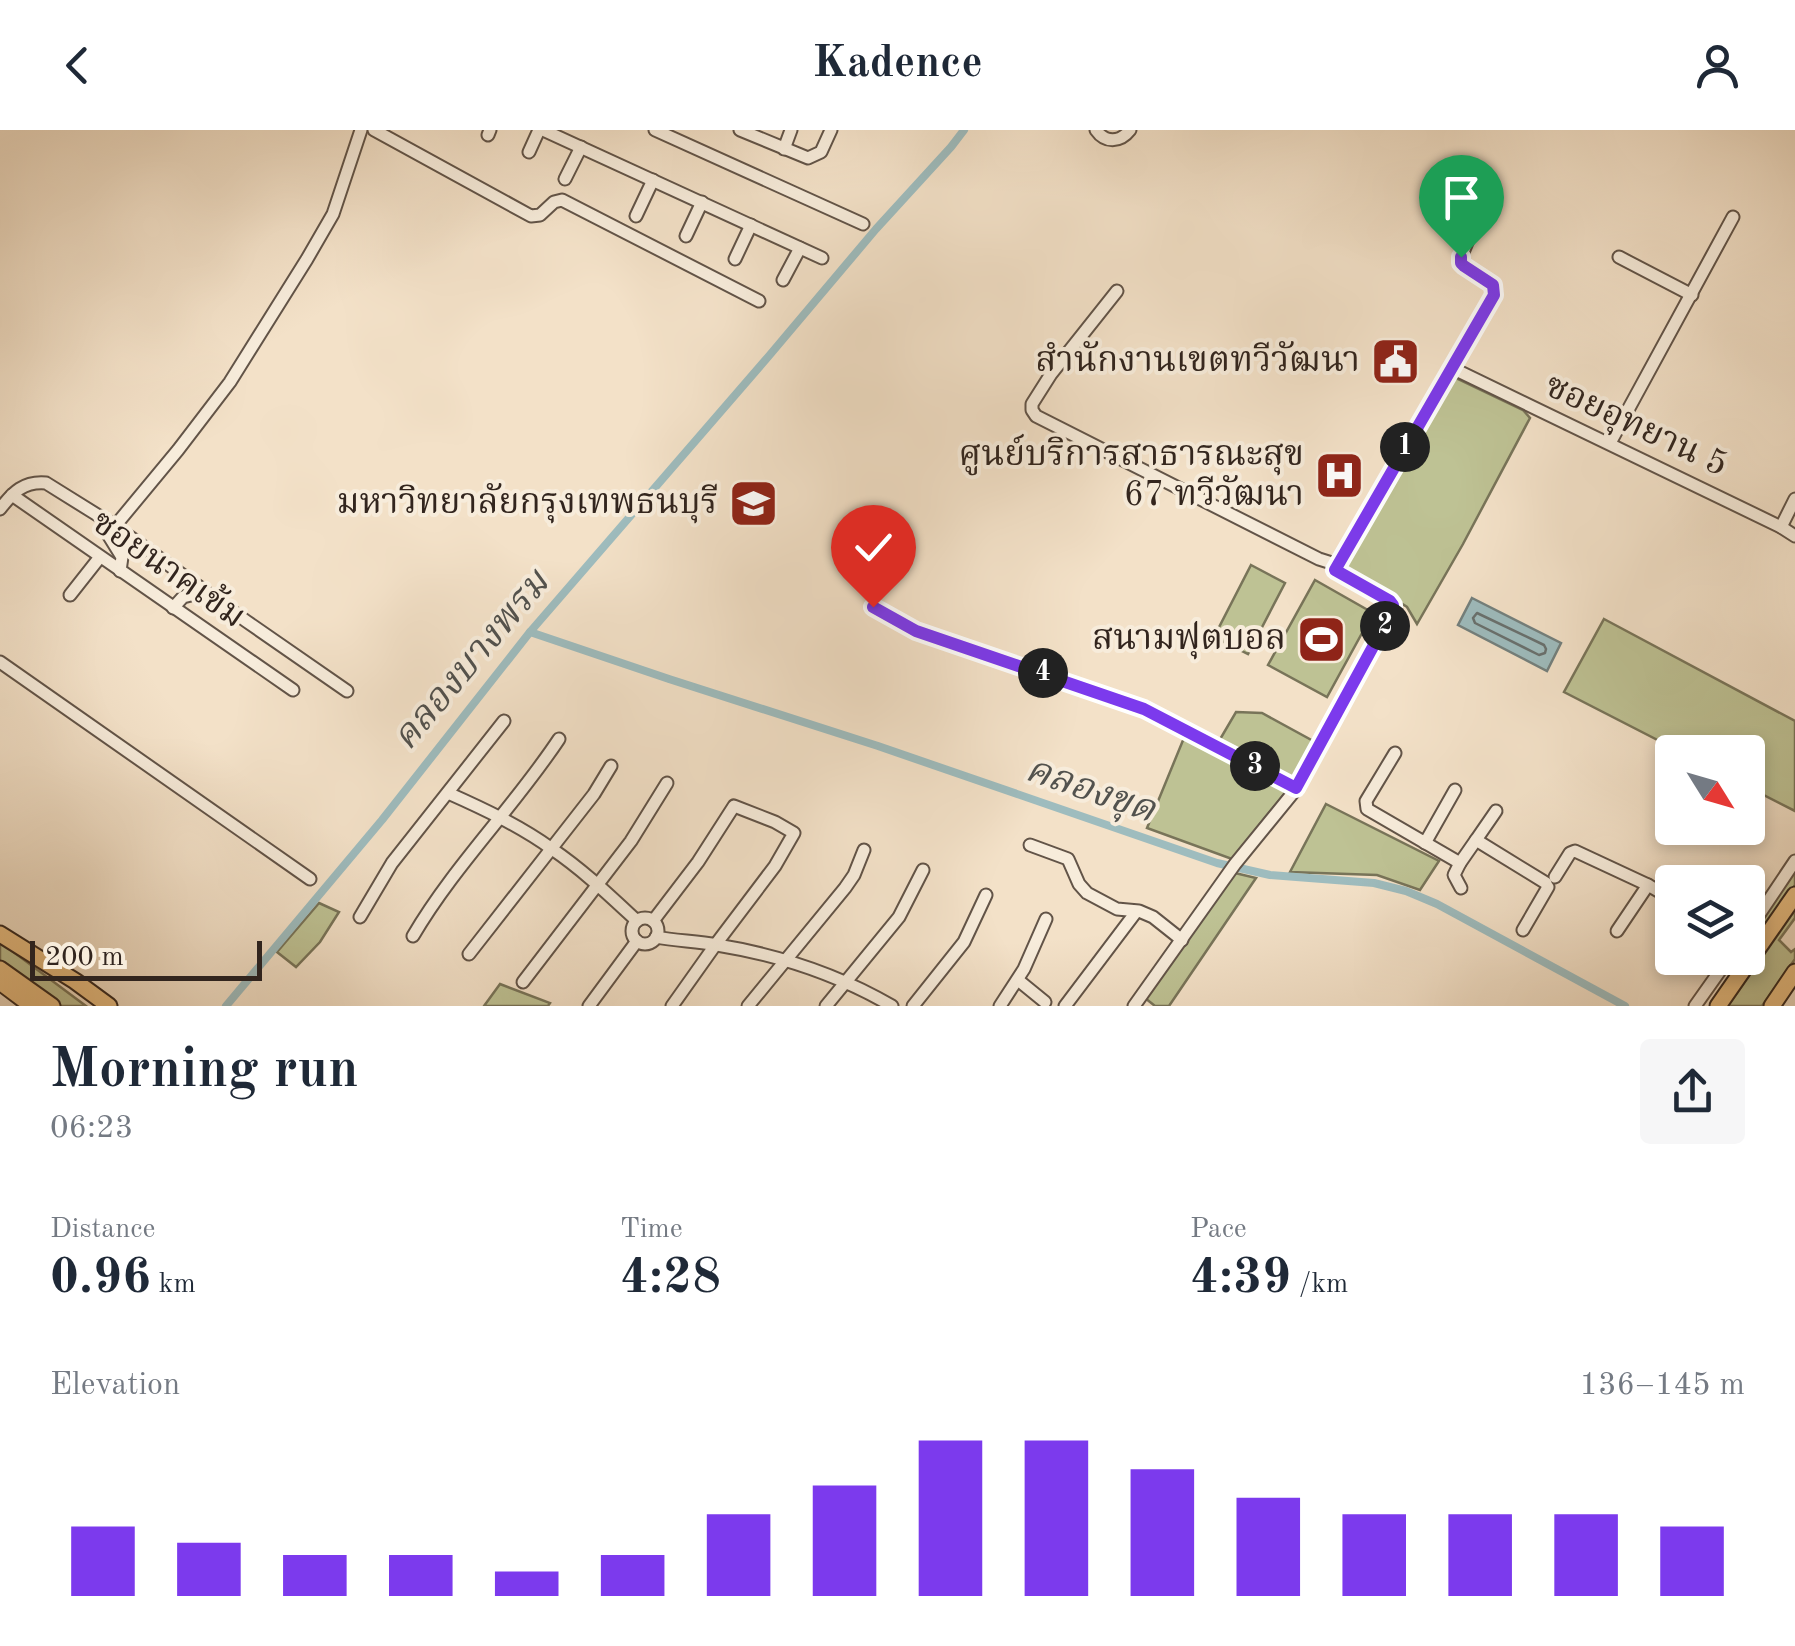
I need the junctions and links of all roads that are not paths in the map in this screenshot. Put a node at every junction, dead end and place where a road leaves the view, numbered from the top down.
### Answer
1 (361, 130) edge
2 (374, 130) edge
3 (541, 130) edge
4 (655, 130) edge
5 (740, 130) edge
6 (790, 130) edge
7 (832, 130) edge
8 (1096, 130) edge
9 (1130, 130) edge
10 (758, 134) edge
11 (581, 148) junction
12 (784, 149) junction
13 (529, 152) dead end
14 (565, 179) dead end
15 (653, 180) junction
16 (1465, 184) dead end
17 (702, 202) junction
18 (636, 216) dead end
19 (1733, 217) dead end
20 (863, 224) dead end
21 (751, 225) junction
22 (686, 236) dead end
23 (800, 248) junction
24 (822, 258) dead end
25 (1618, 258) dead end
26 (735, 259) dead end
27 (783, 280) dead end
28 (1117, 290) dead end
29 (1692, 294) junction
30 (758, 301) dead end
31 (1452, 368) junction
32 (1610, 443) junction
33 (12, 495) junction
34 (1795, 499) edge
35 (0, 509) edge
36 (115, 526) junction
37 (1781, 526) junction
38 (1795, 536) edge
39 (100, 557) junction
40 (1338, 565) junction
41 (120, 571) junction
42 (198, 586) junction
43 (70, 595) dead end
44 (873, 607) dead end
45 (174, 608) junction
46 (0, 662) edge
47 (293, 690) dead end
48 (347, 690) dead end
49 (504, 720) dead end
50 (558, 739) dead end
51 (1395, 753) dead end
52 (611, 766) dead end
53 (667, 783) dead end
54 (1296, 788) junction
55 (1455, 790) dead end
56 (448, 793) junction
57 (1496, 811) dead end
58 (501, 817) junction
59 (1476, 840) junction
60 (1425, 842) junction
61 (1030, 845) dead end
62 (552, 848) junction
63 (864, 850) dead end
64 (1795, 861) edge
65 (1460, 863) junction
66 (923, 870) dead end
67 (310, 879) dead end
68 (1550, 883) junction
69 (1648, 885) junction
70 (599, 886) junction
71 (1460, 888) dead end
72 (1655, 889) edge
73 (1795, 895) edge
74 (986, 896) dead end
75 (1765, 905) edge
76 (1136, 912) junction
77 (360, 917) dead end
78 (1046, 920) dead end
79 (636, 921) junction
80 (653, 921) junction
81 (1523, 930) dead end
82 (1617, 931) dead end
83 (0, 934) edge
84 (413, 936) dead end
85 (656, 937) junction
86 (1182, 940) junction
87 (637, 941) junction
88 (716, 944) junction
89 (469, 954) dead end
90 (785, 960) junction
91 (0, 968) edge
92 (1795, 972) edge
93 (1717, 975) edge
94 (1018, 980) junction
95 (845, 981) junction
96 (0, 982) edge
97 (523, 982) dead end
98 (1723, 1000) edge
99 (1045, 1002) dead end
100 (32, 1006) edge
101 (52, 1006) edge
102 (93, 1006) edge
103 (110, 1006) edge
104 (589, 1006) edge
105 (672, 1006) edge
106 (748, 1006) edge
107 (826, 1006) edge
108 (892, 1006) edge
109 (913, 1006) edge
110 (1000, 1006) edge
111 (1065, 1006) edge
112 (1134, 1006) edge
113 (1694, 1006) edge
114 (1772, 1006) edge

1 - 36 street
2 - 30 street
3 - 11 street
3 - 13 street
4 - 20 street
5 - 10 street
6 - 12 street
7 - 12 street
8 - 9 street
10 - 12 street
11 - 14 street
11 - 15 street
15 - 17 street
15 - 18 street
16 - 31 street
17 - 21 street
17 - 22 street
19 - 29 street
21 - 23 street
21 - 26 street
23 - 24 street
23 - 27 street
25 - 29 street
28 - 40 street
29 - 32 street
31 - 32 street, ซอยอุทยาน 5
31 - 40 street
32 - 37 street, ซอยอุทยาน 5
33 - 35 street
33 - 36 street
33 - 39 street, ซอยนาคเข้ม
34 - 37 street
36 - 41 street
36 - 42 street
37 - 38 street, ซอยอุทยาน 5
39 - 41 street, ซอยนาคเข้ม
39 - 43 street
40 - 54 street
41 - 45 street, ซอยนาคเข้ม
42 - 45 street
42 - 48 street
44 - 54 street
45 - 47 street, ซอยนาคเข้ม
46 - 67 street
49 - 56 street
50 - 58 street
51 - 60 street
52 - 62 street
53 - 70 street
54 - 86 street
55 - 60 street
56 - 58 street
56 - 77 street
57 - 59 street
58 - 62 street
58 - 84 street
59 - 65 street
59 - 68 street
60 - 65 street
61 - 76 street
62 - 70 street
62 - 89 street
63 - 90 street
64 - 75 street
65 - 71 street
66 - 95 street
68 - 69 street
68 - 81 street
69 - 72 street
69 - 82 street
70 - 79 street
70 - 97 street
73 - 98 main road
74 - 109 street
76 - 86 street
76 - 111 street
78 - 94 street
79 - 80 street
79 - 87 street
80 - 85 street
80 - 88 street
83 - 102 main road
83 - 103 main road
85 - 87 street
85 - 88 street
86 - 112 street
87 - 104 street
88 - 90 street
88 - 105 street
90 - 95 street
90 - 106 street
91 - 101 main road
92 - 114 main road
93 - 113 street
94 - 99 street
94 - 110 street
95 - 107 street
95 - 108 street
96 - 100 main road

